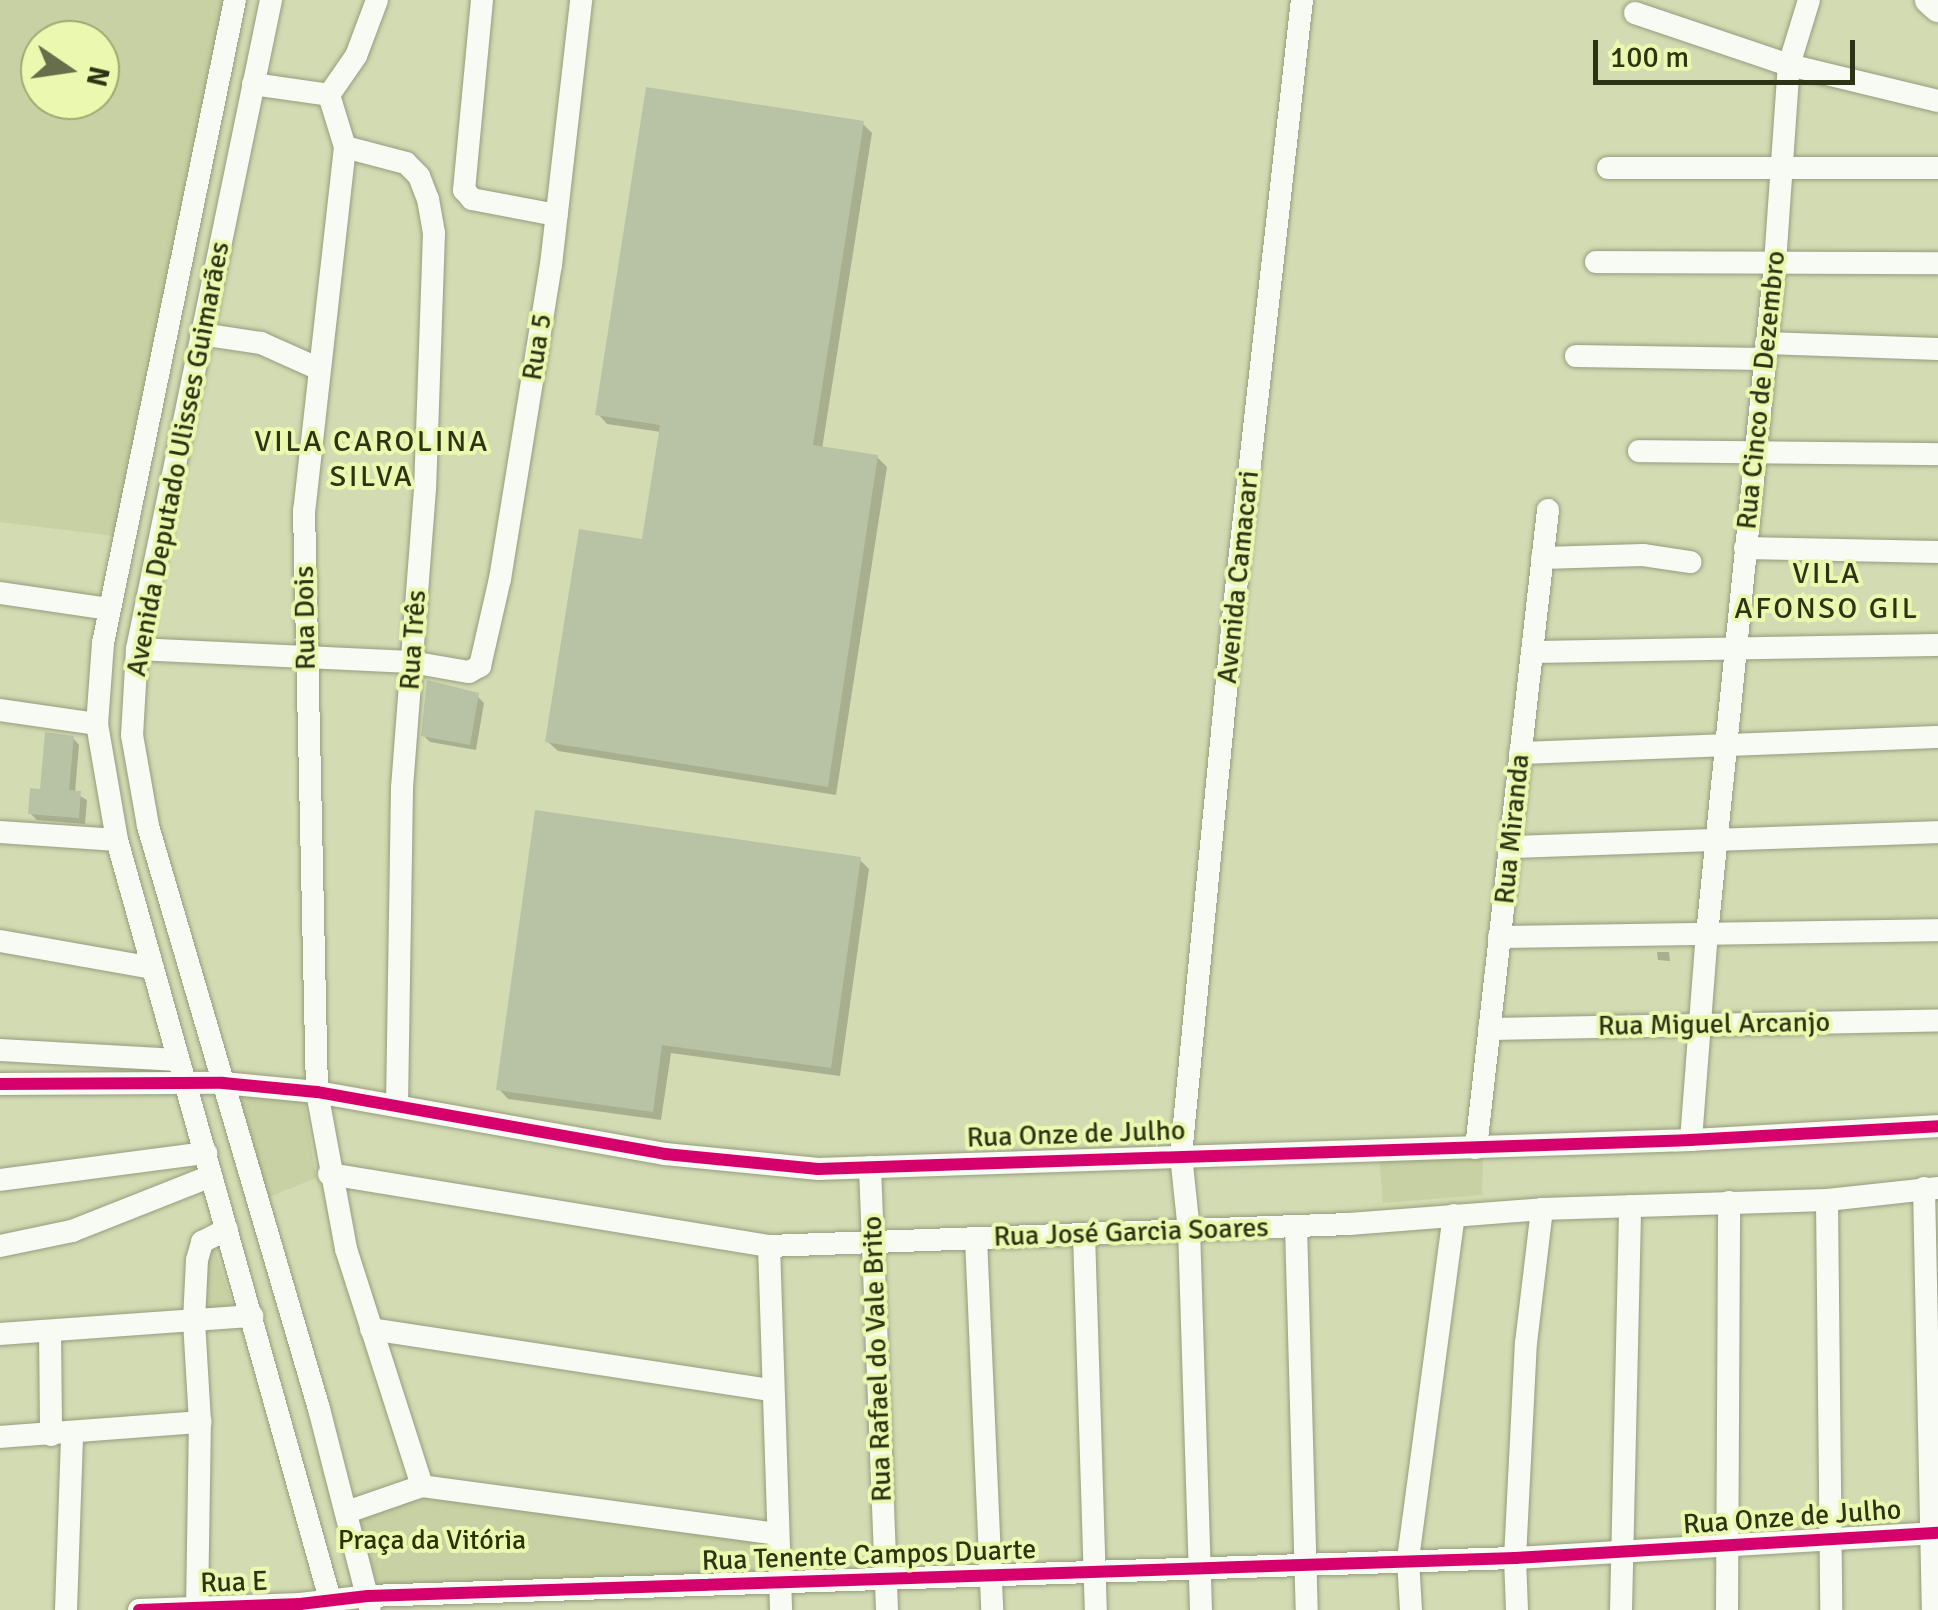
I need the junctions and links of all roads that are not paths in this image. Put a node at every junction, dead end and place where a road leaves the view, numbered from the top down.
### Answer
1 (235, 0) edge
2 (272, 0) edge
3 (377, 0) edge
4 (482, 0) edge
5 (582, 0) edge
6 (1302, 0) edge
7 (1809, 0) edge
8 (1928, 0) edge
9 (1938, 8) edge
10 (1635, 13) dead end
11 (1789, 65) junction
12 (253, 84) junction
13 (330, 95) junction
14 (1938, 101) edge
15 (345, 147) junction
16 (1608, 168) dead end
17 (1781, 168) junction
18 (1938, 168) edge
19 (556, 216) junction
20 (1596, 262) dead end
21 (1775, 263) junction
22 (1938, 264) edge
23 (201, 334) junction
24 (1938, 348) edge
25 (1765, 351) junction
26 (1576, 356) dead end
27 (317, 368) junction
28 (1639, 451) dead end
29 (1754, 452) junction
30 (1938, 454) edge
31 (1548, 510) dead end
32 (1745, 548) junction
33 (1938, 552) edge
34 (120, 554) junction
35 (1542, 558) junction
36 (1690, 562) dead end
37 (153, 563) junction
38 (0, 593) edge
39 (110, 609) junction
40 (1938, 645) edge
41 (137, 649) junction
42 (1738, 649) junction
43 (1532, 652) junction
44 (305, 656) junction
45 (412, 662) junction
46 (0, 710) edge
47 (97, 724) junction
48 (1938, 736) edge
49 (1728, 742) junction
50 (1520, 753) junction
51 (0, 832) edge
52 (1938, 832) edge
53 (117, 840) junction
54 (1716, 840) junction
55 (1510, 847) junction
56 (1938, 930) edge
57 (1707, 934) junction
58 (1500, 938) junction
59 (0, 941) edge
60 (153, 968) junction
61 (1938, 1020) edge
62 (1699, 1024) junction
63 (1489, 1029) junction
64 (0, 1050) edge
65 (178, 1060) junction
66 (223, 1083) junction
67 (0, 1084) edge
68 (186, 1084) junction
69 (318, 1092) junction
70 (397, 1106) junction
71 (1938, 1126) edge
72 (1691, 1140) junction
73 (1476, 1148) junction
74 (1181, 1155) junction
75 (208, 1165) junction
76 (870, 1168) junction
77 (330, 1174) junction
78 (0, 1180) edge
79 (1931, 1188) edge
80 (1827, 1200) junction
81 (1728, 1202) junction
82 (1630, 1206) junction
83 (1542, 1209) junction
84 (1454, 1215) junction
85 (1296, 1226) junction
86 (227, 1229) junction
87 (1189, 1231) junction
88 (1084, 1234) junction
89 (976, 1238) junction
90 (871, 1244) junction
91 (0, 1246) edge
92 (769, 1246) junction
93 (252, 1316) junction
94 (194, 1321) junction
95 (371, 1329) junction
96 (50, 1331) junction
97 (0, 1334) edge
98 (771, 1390) junction
99 (200, 1422) junction
100 (61, 1434) junction
101 (0, 1437) edge
102 (422, 1486) junction
103 (347, 1512) junction
104 (1934, 1533) edge
105 (776, 1534) junction
106 (1828, 1538) junction
107 (1728, 1548) junction
108 (1619, 1552) junction
109 (1515, 1558) junction
110 (1408, 1559) junction
111 (1306, 1563) junction
112 (1199, 1566) junction
113 (1094, 1572) junction
114 (991, 1576) junction
115 (886, 1579) junction
116 (780, 1584) junction
117 (369, 1603) edge
118 (332, 1604) edge
119 (293, 1607) edge
120 (197, 1608) edge
121 (66, 1610) edge
122 (139, 1610) edge
123 (781, 1610) edge
124 (887, 1610) edge
125 (992, 1610) edge
126 (1096, 1610) edge
127 (1201, 1610) edge
128 (1307, 1610) edge
129 (1410, 1610) edge
130 (1517, 1610) edge
131 (1621, 1610) edge
132 (1726, 1610) edge
133 (1831, 1610) edge
134 (1933, 1610) edge

1 - 34 street, Avenida Deputado Ulisses Guimarães
2 - 12 street, Avenida Deputado Ulisses Guimarães
3 - 13 street
4 - 19 street
5 - 19 street, Rua 5
6 - 74 street, Avenida Camacari
7 - 11 street, Rua Cinco de Dezembro
8 - 9 main road
10 - 11 street
11 - 14 street
11 - 17 street, Rua Cinco de Dezembro
12 - 13 street
12 - 23 street, Avenida Deputado Ulisses Guimarães
13 - 15 street
15 - 27 street, Rua Dois
15 - 45 street, Rua Três
16 - 17 street
17 - 18 street
17 - 21 street, Rua Cinco de Dezembro
19 - 45 street, Rua 5
20 - 21 street
21 - 22 street
21 - 25 street, Rua Cinco de Dezembro
23 - 27 street
23 - 37 street, Avenida Deputado Ulisses Guimarães
24 - 25 street
25 - 26 street
25 - 29 street, Rua Cinco de Dezembro
27 - 44 street, Rua Dois
28 - 29 street
29 - 30 street
29 - 32 street, Rua Cinco de Dezembro
31 - 35 street, Rua Miranda
32 - 33 street
32 - 42 street, Rua Cinco de Dezembro
34 - 37 street
34 - 39 street, Avenida Deputado Ulisses Guimarães
35 - 36 street
35 - 43 street, Rua Miranda
37 - 41 street, Avenida Deputado Ulisses Guimarães
38 - 39 street
39 - 47 street, Avenida Deputado Ulisses Guimarães
40 - 42 street
41 - 44 street
41 - 66 street, Avenida Deputado Ulisses Guimarães
42 - 43 street
42 - 49 street, Rua Cinco de Dezembro
43 - 50 street, Rua Miranda
44 - 45 street
44 - 69 street, Rua Dois
45 - 70 street, Rua Três
46 - 47 street
47 - 53 street, Avenida Deputado Ulisses Guimarães
48 - 49 street
49 - 50 street
49 - 54 street, Rua Cinco de Dezembro
50 - 55 street, Rua Miranda
51 - 53 street
52 - 54 street
53 - 60 street, Avenida Deputado Ulisses Guimarães
54 - 55 street
54 - 57 street, Rua Cinco de Dezembro
55 - 58 street, Rua Miranda
56 - 57 street
57 - 58 street
57 - 62 street, Rua Cinco de Dezembro
58 - 63 street, Rua Miranda
59 - 60 street
60 - 65 street, Avenida Deputado Ulisses Guimarães
61 - 62 street, Rua Miguel Arcanjo
62 - 63 street, Rua Miguel Arcanjo
62 - 72 street, Rua Cinco de Dezembro
63 - 73 street, Rua Miranda
64 - 65 street
65 - 68 street, Avenida Deputado Ulisses Guimarães
66 - 68 street, Rua Onze de Julho
66 - 69 street, Rua Onze de Julho
66 - 103 street, Avenida Deputado Ulisses Guimarães
67 - 68 street, Rua Onze de Julho
68 - 75 street, Avenida Deputado Ulisses Guimarães
69 - 70 street, Rua Onze de Julho
69 - 77 street, Rua Dois
70 - 76 street, Rua Onze de Julho
71 - 72 street, Rua Onze de Julho
72 - 73 street, Rua Onze de Julho
73 - 74 street, Rua Onze de Julho
74 - 76 street, Rua Onze de Julho
74 - 87 street, Avenida Camacari
75 - 78 street
75 - 86 street, Avenida Deputado Ulisses Guimarães
75 - 91 street
76 - 90 street, Rua Rafael do Vale Brito
77 - 92 street, Rua José Garcia Soares
77 - 95 street, Rua Dois
79 - 80 street, Rua José Garcia Soares
79 - 104 street
80 - 81 street, Rua José Garcia Soares
80 - 106 street
81 - 82 street, Rua José Garcia Soares
81 - 107 street
82 - 83 street, Rua José Garcia Soares
82 - 108 street
83 - 84 street, Rua José Garcia Soares
83 - 109 street
84 - 85 street, Rua José Garcia Soares
84 - 110 street
85 - 87 street, Rua José Garcia Soares
85 - 111 street
86 - 93 street, Avenida Deputado Ulisses Guimarães
86 - 94 street
87 - 88 street, Rua José Garcia Soares
87 - 112 street, Avenida Camacari
88 - 89 street, Rua José Garcia Soares
88 - 113 street
89 - 90 street, Rua José Garcia Soares
89 - 114 street
90 - 92 street, Rua José Garcia Soares
90 - 115 street, Rua Rafael do Vale Brito
92 - 98 street
93 - 94 street
93 - 118 street, Avenida Deputado Ulisses Guimarães
94 - 96 street
94 - 99 street
95 - 98 street
95 - 102 street, Rua Dois
96 - 97 street
96 - 100 street
98 - 105 street
99 - 100 street
99 - 120 street
100 - 101 street
100 - 121 street
102 - 103 street
102 - 105 street
103 - 117 street, Avenida Deputado Ulisses Guimarães
104 - 106 street, Rua Onze de Julho
104 - 134 street
105 - 116 street
106 - 107 street, Rua Onze de Julho
106 - 133 street
107 - 108 street, Rua Onze de Julho
107 - 132 street
108 - 109 street, Rua Onze de Julho
108 - 131 street
109 - 110 street, Rua Onze de Julho
109 - 130 street
110 - 111 street, Rua Tenente Campos Duarte
110 - 129 street
111 - 112 street, Rua Tenente Campos Duarte
111 - 128 street
112 - 113 street, Rua Tenente Campos Duarte
112 - 127 street, Avenida Camacari
113 - 114 street, Rua Tenente Campos Duarte
113 - 126 street
114 - 115 street, Rua Tenente Campos Duarte
114 - 125 street
115 - 116 street, Rua Tenente Campos Duarte
115 - 124 street, Rua Rafael do Vale Brito
116 - 117 street, Rua Tenente Campos Duarte
116 - 123 street
117 - 118 street, Rua Tenente Campos Duarte
118 - 119 street, Rua E
119 - 120 street, Rua E
120 - 122 street, Rua E

